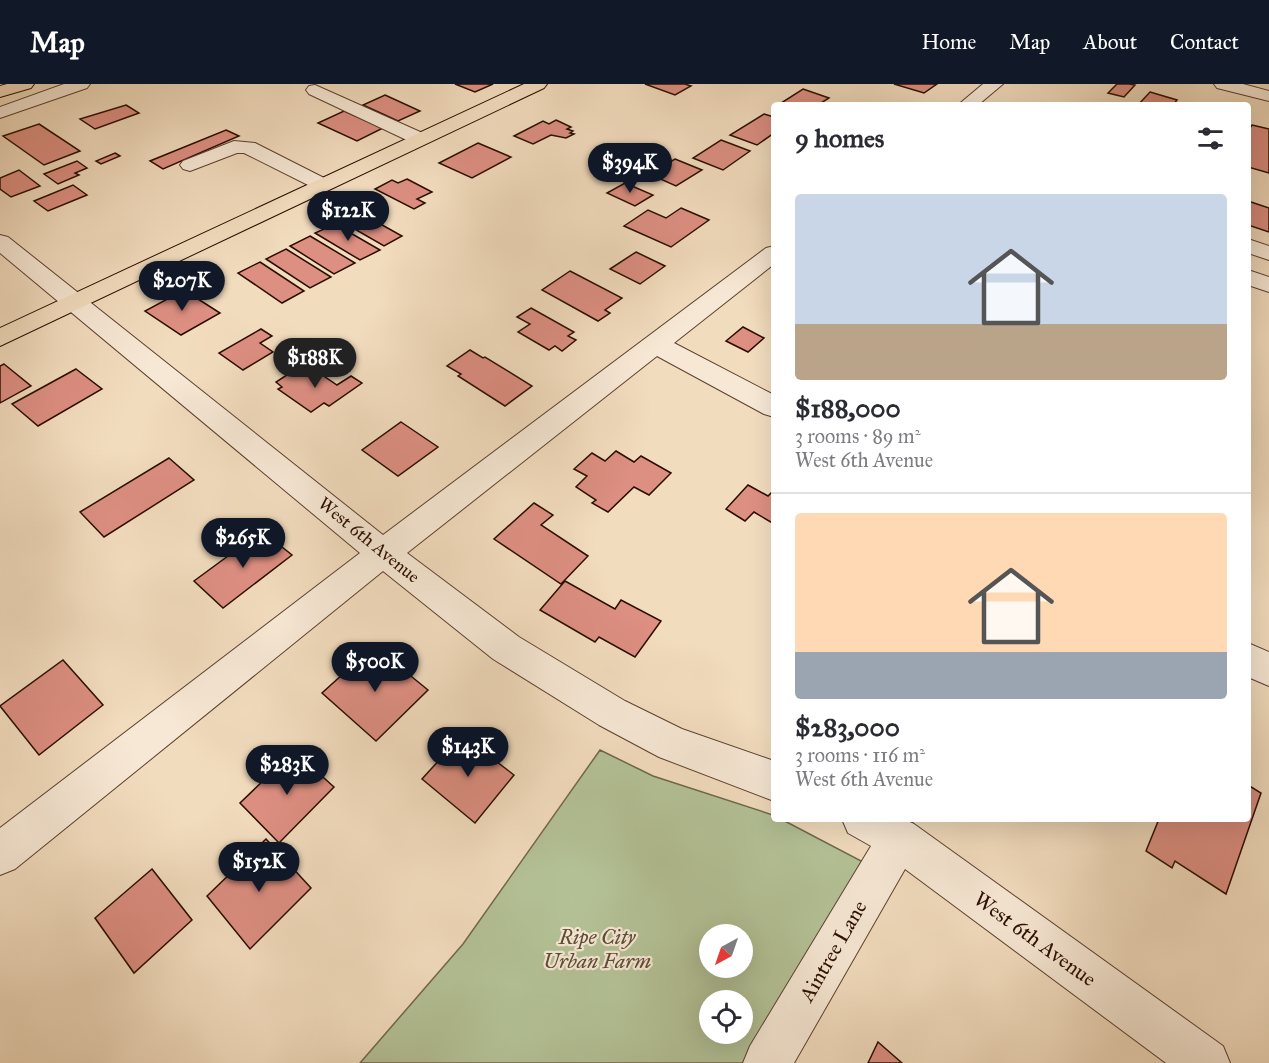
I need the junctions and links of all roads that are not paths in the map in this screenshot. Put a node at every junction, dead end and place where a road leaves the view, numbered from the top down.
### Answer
1 (25, 84) edge
2 (81, 84) edge
3 (538, 84) edge
4 (994, 84) edge
5 (1224, 84) edge
6 (315, 90) dead end
7 (0, 92) edge
8 (1269, 96) edge
9 (971, 102) edge
10 (0, 113) edge
11 (420, 139) junction
12 (190, 165) dead end
13 (323, 185) junction
14 (0, 242) edge
15 (1251, 247) edge
16 (1269, 253) edge
17 (771, 255) edge
18 (1251, 278) edge
19 (1269, 285) edge
20 (76, 302) junction
21 (0, 338) edge
22 (655, 344) junction
23 (771, 405) edge
24 (383, 553) junction
25 (1251, 661) edge
26 (1269, 670) edge
27 (771, 780) edge
28 (881, 829) edge
29 (0, 854) edge
30 (767, 1063) edge
31 (1206, 1063) edge

1 - 7 main road
2 - 10 street
3 - 11 main road
4 - 9 street
5 - 8 street
6 - 11 street
11 - 13 main road
12 - 13 street
13 - 20 main road
14 - 20 street, West 6th Avenue
15 - 16 street
17 - 22 street
18 - 19 street
20 - 21 main road
20 - 24 street, West 6th Avenue
22 - 23 street
22 - 24 street
24 - 27 street, West 6th Avenue
24 - 29 street
25 - 26 street
28 - 30 street, Aintree Lane
28 - 31 street, West 6th Avenue

